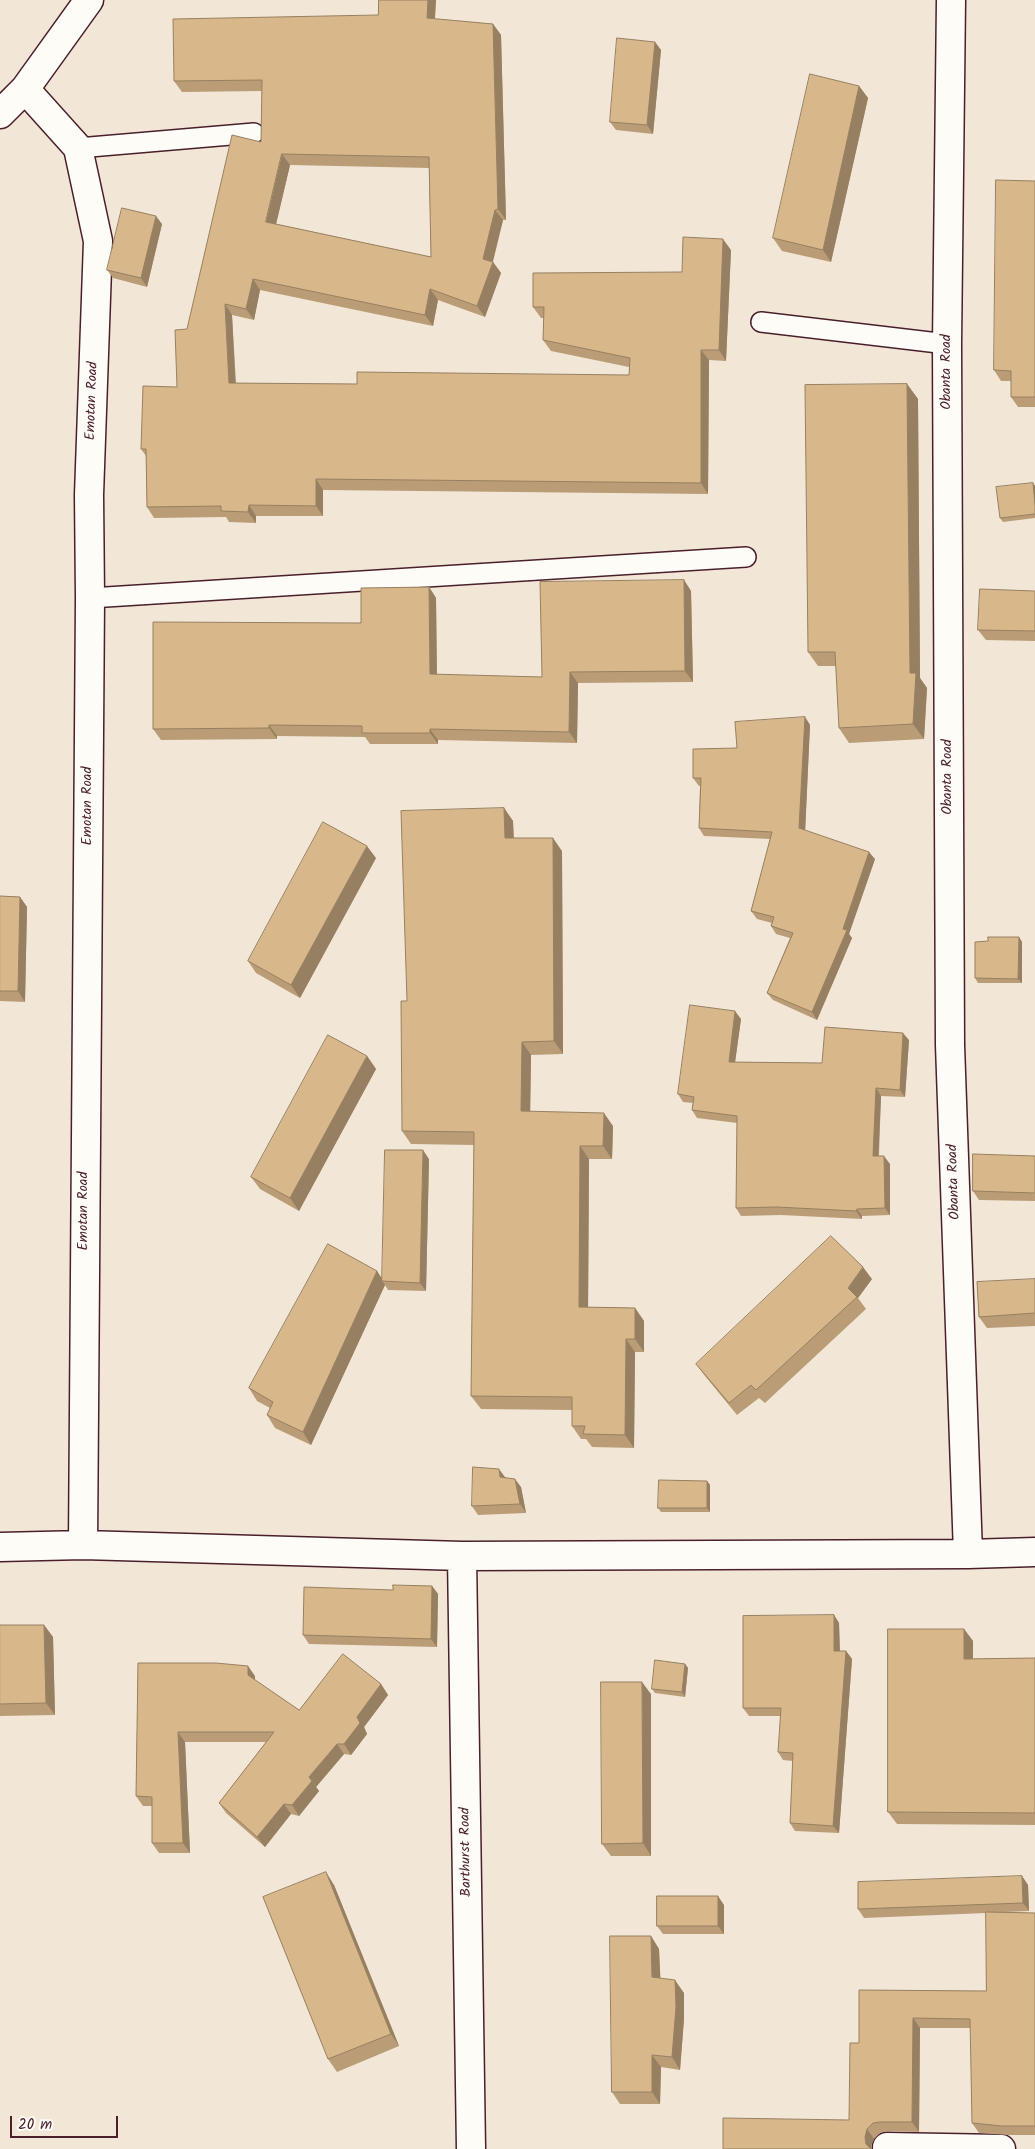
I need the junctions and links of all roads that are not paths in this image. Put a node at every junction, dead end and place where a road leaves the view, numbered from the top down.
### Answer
1 (89, 0) edge
2 (952, 0) edge
3 (25, 89) junction
4 (0, 114) edge
5 (254, 134) dead end
6 (78, 148) junction
7 (761, 322) dead end
8 (947, 344) junction
9 (746, 557) dead end
10 (90, 598) junction
11 (83, 1545) junction
12 (0, 1547) edge
13 (1035, 1552) edge
14 (968, 1554) junction
15 (462, 1556) junction
16 (887, 2147) dead end
17 (471, 2149) edge
18 (1000, 2149) edge

1 - 3 street
2 - 8 street, Obanta Road
3 - 4 street
3 - 6 street, Emotan Road
5 - 6 lane
6 - 10 street, Emotan Road
7 - 8 lane
8 - 14 street, Obanta Road
9 - 10 lane
10 - 11 street, Emotan Road
11 - 12 street
11 - 15 street
13 - 14 street
14 - 15 street
15 - 17 street, Barthurst Road
16 - 18 street

